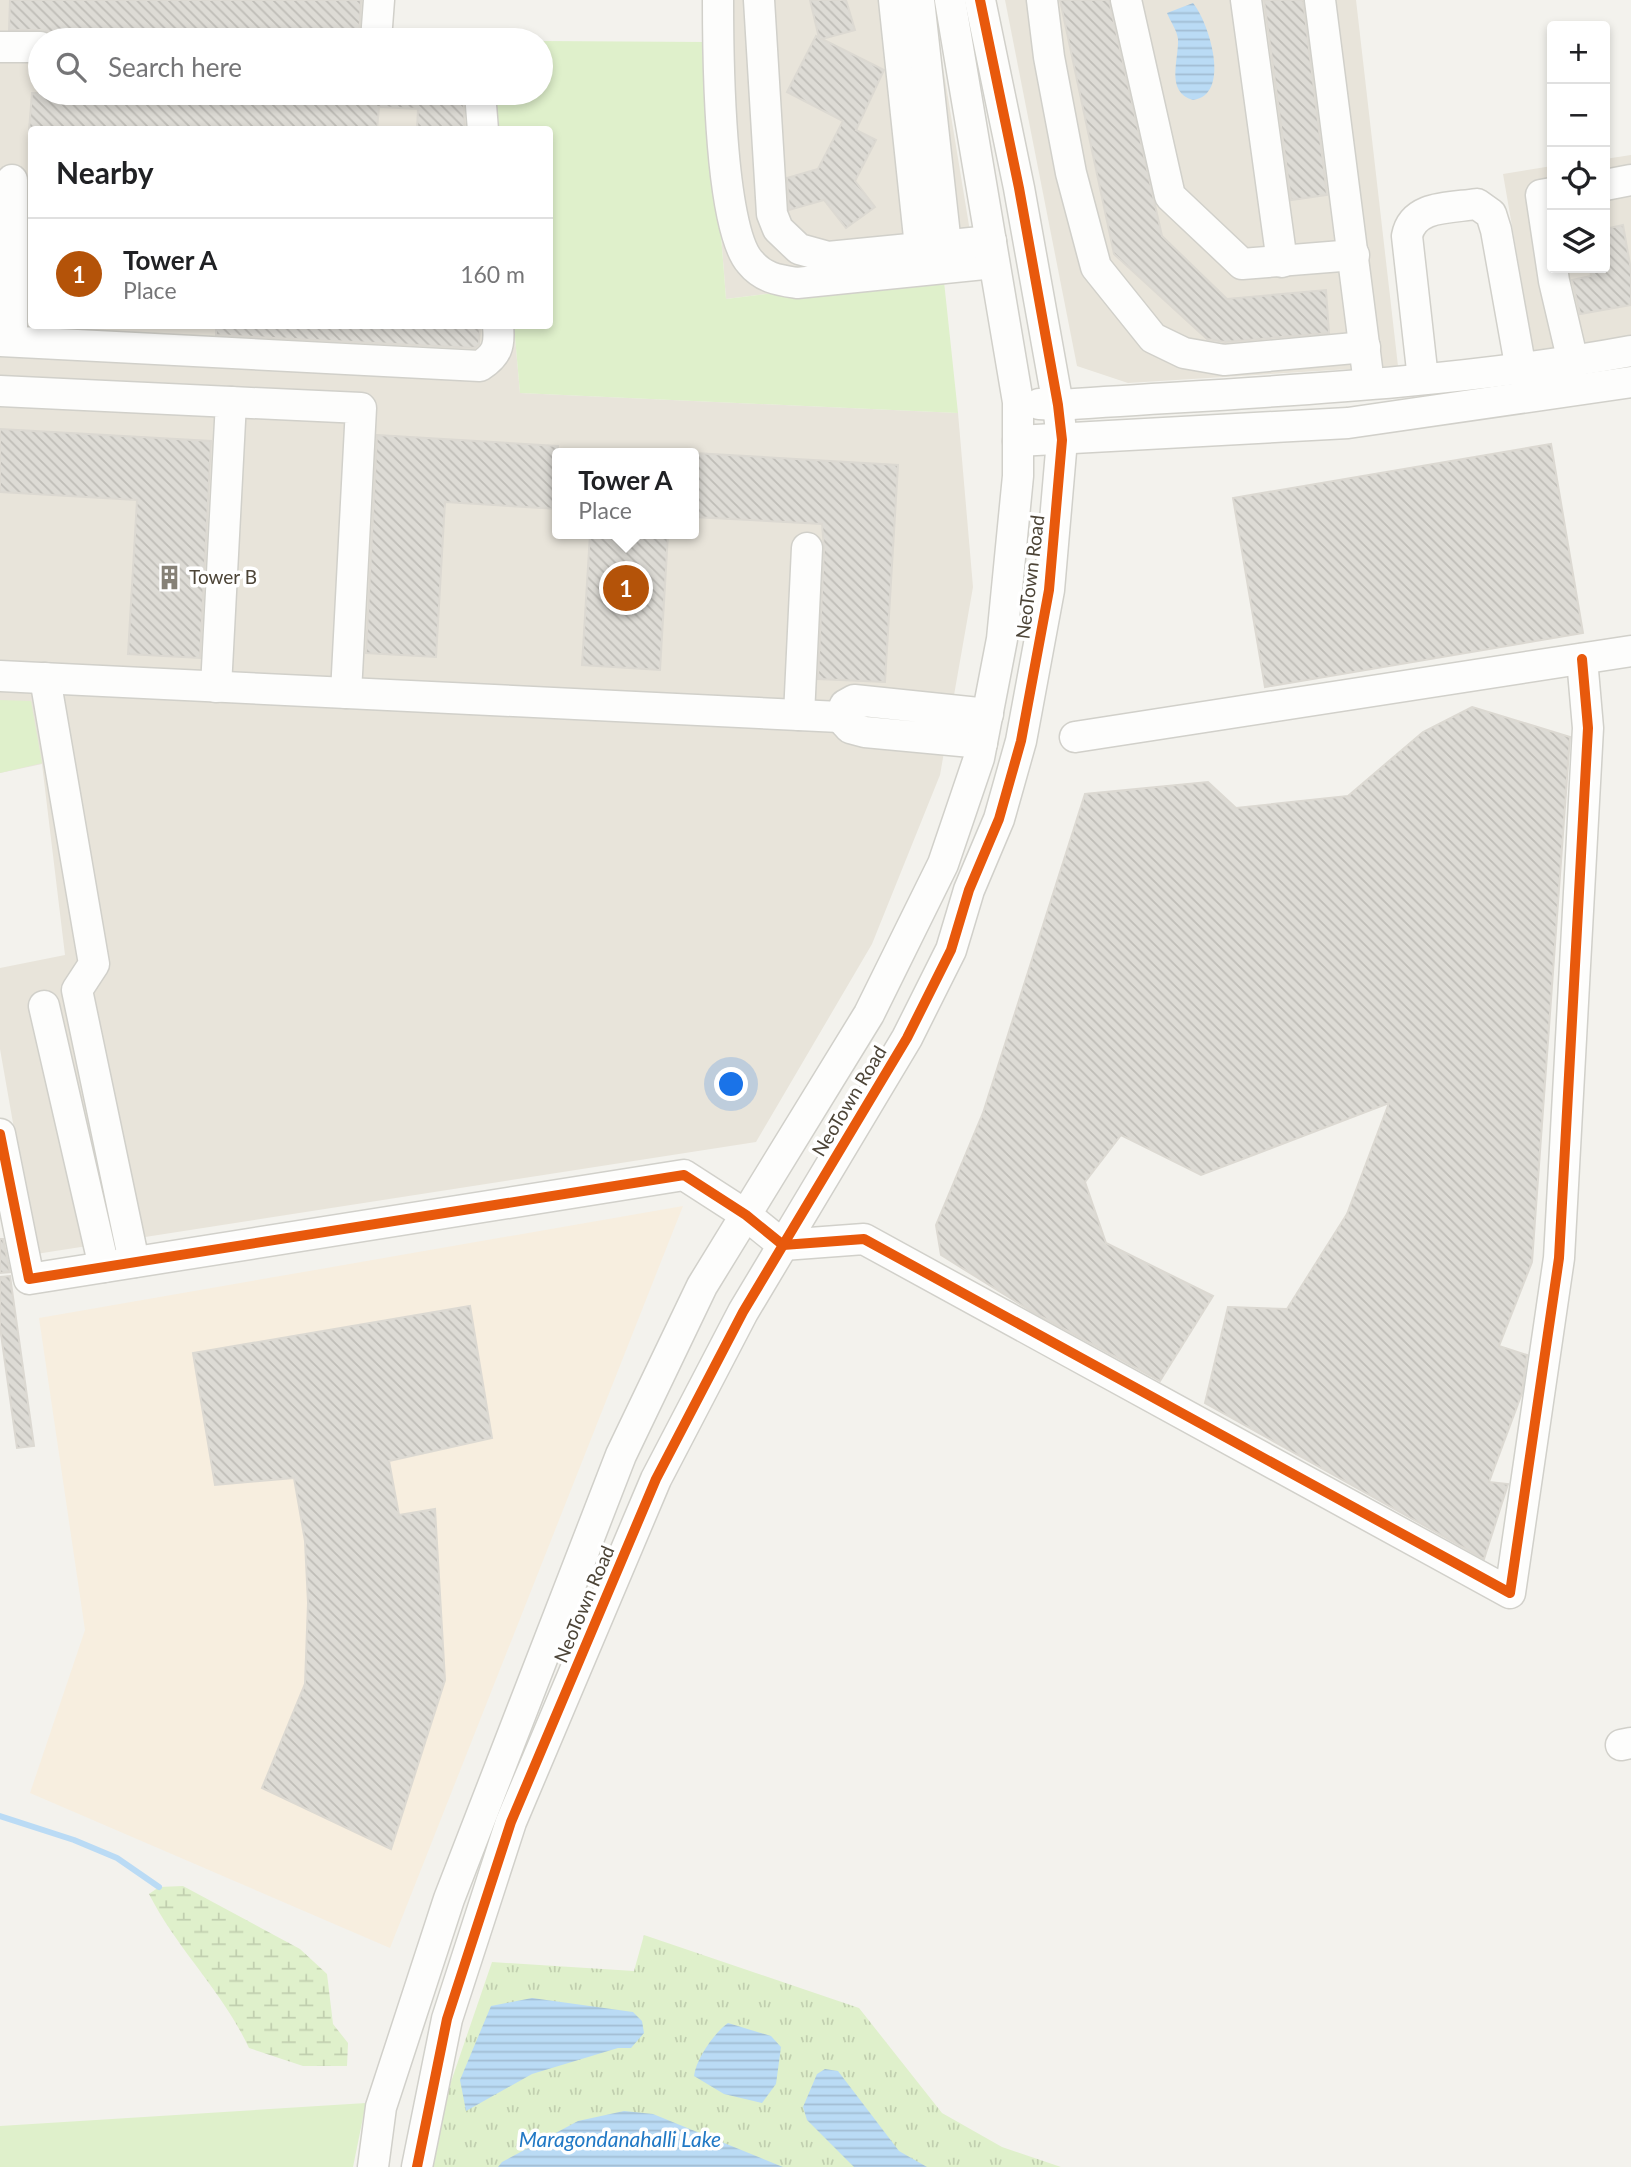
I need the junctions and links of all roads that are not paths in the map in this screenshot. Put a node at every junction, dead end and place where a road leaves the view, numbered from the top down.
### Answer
1 (379, 0) edge
2 (718, 0) edge
3 (759, 0) edge
4 (894, 0) edge
5 (919, 0) edge
6 (950, 0) edge
7 (979, 0) edge
8 (1042, 0) edge
9 (1126, 0) edge
10 (1246, 0) edge
11 (1320, 0) edge
12 (377, 28) edge
13 (0, 47) edge
14 (28, 47) edge
15 (481, 105) edge
16 (483, 126) edge
17 (14, 178) edge
18 (1631, 180) edge
19 (1610, 184) edge
20 (1547, 194) edge
21 (933, 246) junction
22 (993, 252) junction
23 (1354, 255) junction
24 (1282, 262) junction
25 (498, 329) edge
26 (6, 341) edge
27 (1631, 351) edge
28 (1573, 362) junction
29 (1367, 363) junction
30 (1521, 370) junction
31 (1423, 379) junction
32 (1631, 382) edge
33 (0, 391) edge
34 (231, 402) junction
35 (1018, 402) junction
36 (1058, 405) junction
37 (1062, 440) junction
38 (1018, 441) junction
39 (807, 548) dead end
40 (1631, 651) edge
41 (1582, 659) junction
42 (0, 676) edge
43 (45, 678) junction
44 (216, 687) junction
45 (346, 693) junction
46 (988, 713) junction
47 (799, 715) junction
48 (840, 717) junction
49 (1075, 737) dead end
50 (982, 743) junction
51 (44, 1006) dead end
52 (0, 1135) edge
53 (746, 1214) junction
54 (783, 1245) junction
55 (134, 1262) junction
56 (104, 1267) junction
57 (373, 2167) edge
58 (418, 2167) edge

1 - 12 street
2 - 22 street
3 - 21 street
4 - 21 street
5 - 21 street
6 - 22 street, NeoTown Road
7 - 36 street, NeoTown Road
8 - 29 street
9 - 24 street
10 - 24 street
11 - 23 street
13 - 14 street
15 - 16 street
17 - 26 street
18 - 19 street
20 - 28 street
21 - 22 street
22 - 35 street, NeoTown Road
23 - 24 street
23 - 29 street
25 - 26 street
27 - 28 street
28 - 30 street
29 - 31 street
29 - 36 street
30 - 31 street
30 - 31 street
32 - 37 street
33 - 34 street
34 - 44 street
34 - 45 street
35 - 36 street
35 - 38 street, NeoTown Road
36 - 37 street, NeoTown Road
37 - 38 street
37 - 54 street, NeoTown Road
38 - 46 street, NeoTown Road
39 - 47 street
40 - 41 street
41 - 49 street
41 - 54 street
42 - 43 street
43 - 44 street
43 - 55 street
44 - 45 street
45 - 47 street
46 - 48 street
46 - 50 street, NeoTown Road
47 - 48 street
48 - 50 street
50 - 53 street, NeoTown Road
51 - 56 street
52 - 56 street
53 - 54 street
53 - 55 street
53 - 57 street, NeoTown Road
54 - 58 street, NeoTown Road
55 - 56 street

